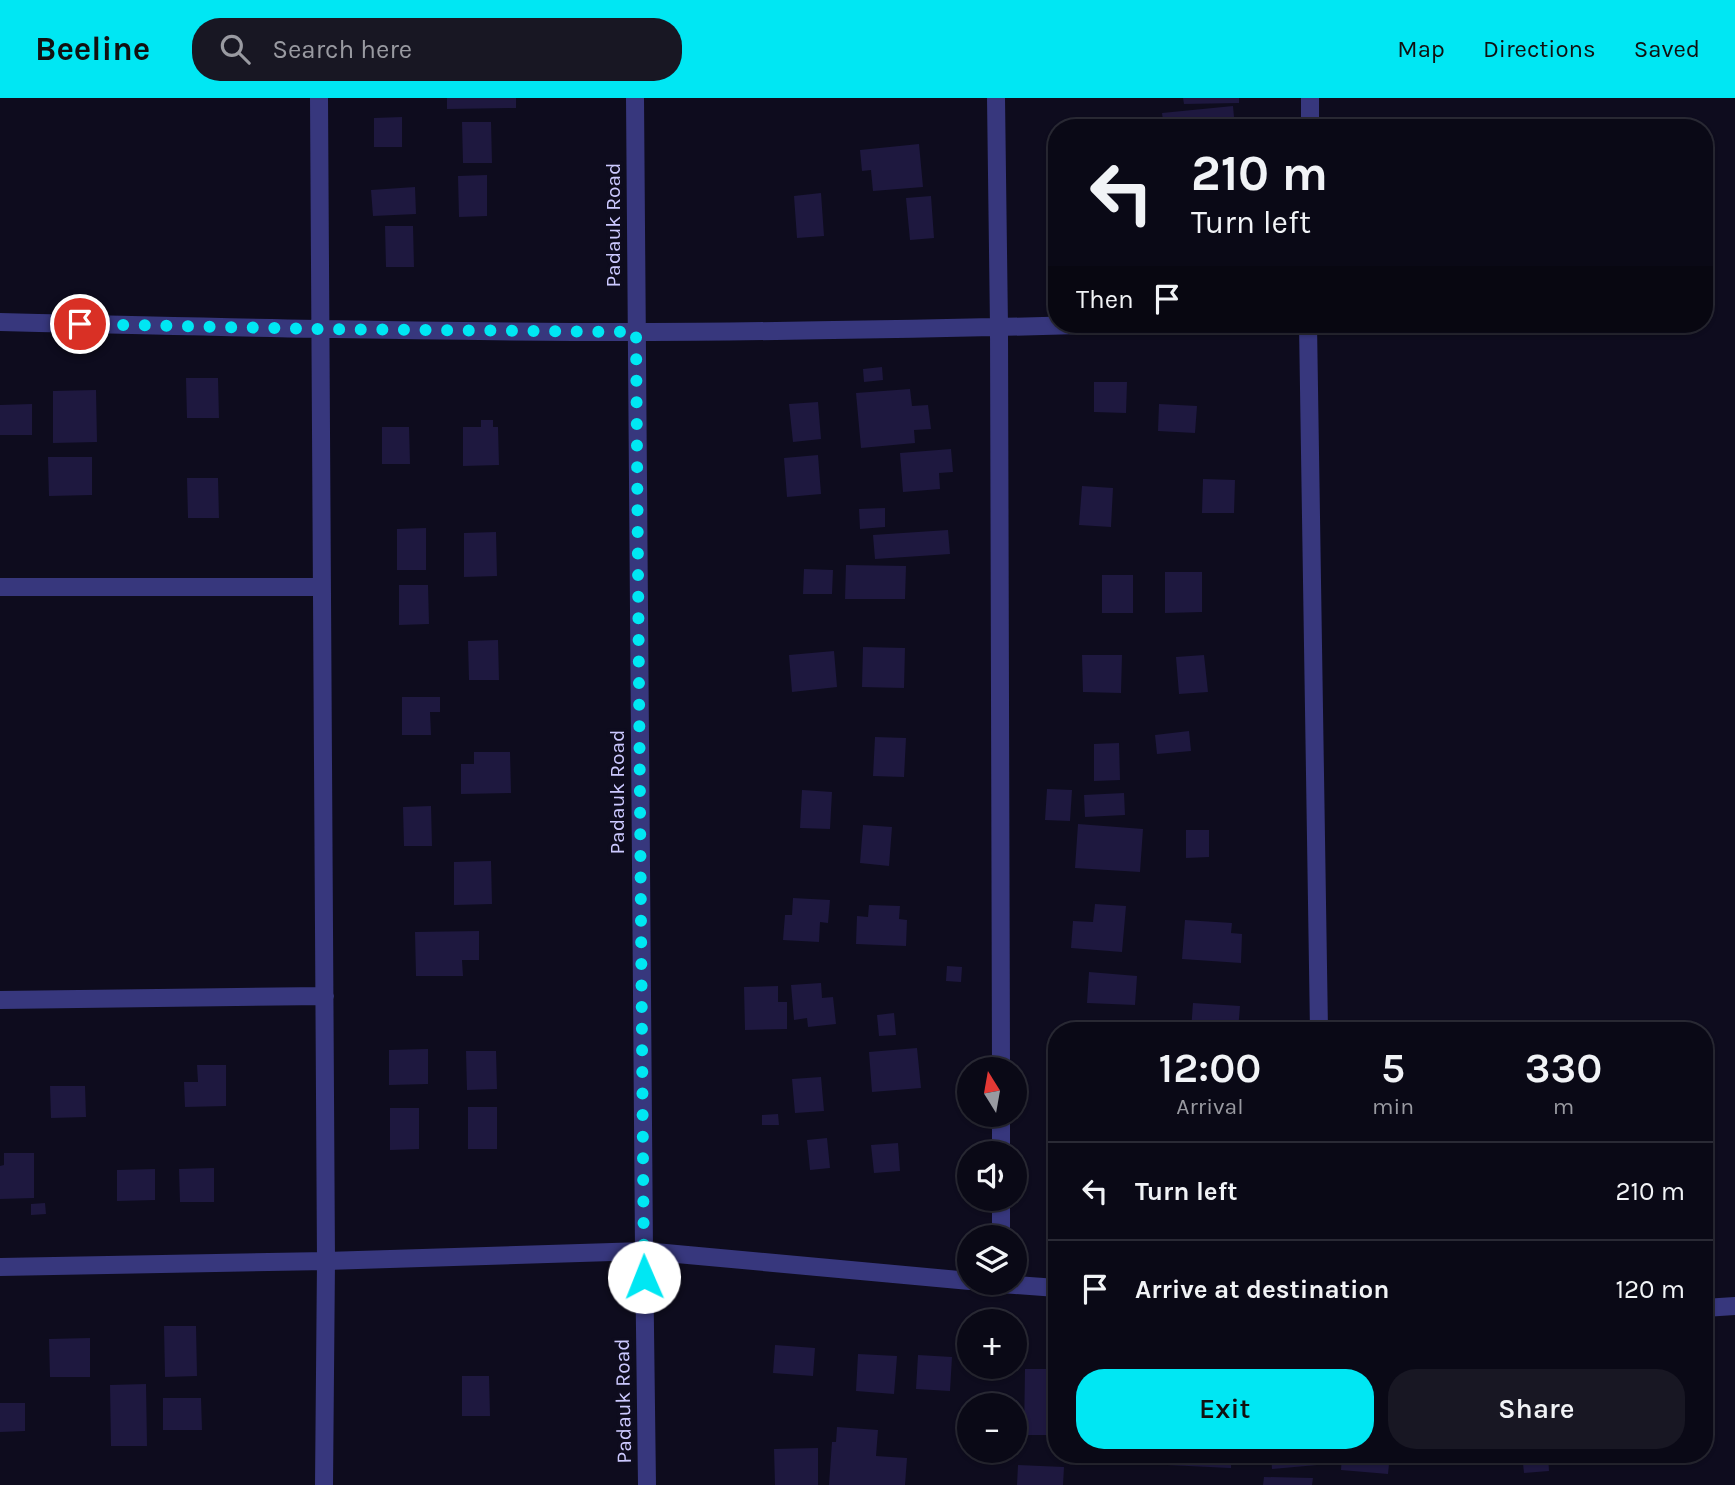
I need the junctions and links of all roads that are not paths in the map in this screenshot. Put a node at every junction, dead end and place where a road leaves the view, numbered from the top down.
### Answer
1 (319, 98) edge
2 (635, 98) edge
3 (996, 98) edge
4 (1310, 98) edge
5 (1310, 119) edge
6 (0, 322) edge
7 (1048, 326) edge
8 (999, 327) junction
9 (320, 329) junction
10 (636, 332) junction
11 (1308, 333) edge
12 (0, 587) edge
13 (322, 587) junction
14 (325, 996) junction
15 (0, 1000) edge
16 (1319, 1022) edge
17 (1001, 1057) edge
18 (644, 1251) junction
19 (326, 1261) junction
20 (0, 1267) edge
21 (957, 1280) edge
22 (1027, 1286) edge
23 (1048, 1287) edge
24 (1735, 1306) edge
25 (1713, 1307) edge
26 (324, 1485) edge
27 (647, 1485) edge

1 - 9 street
2 - 10 street, Padauk Road
3 - 8 street
4 - 5 street
6 - 9 street
7 - 8 street
8 - 10 street
8 - 17 street
9 - 10 street
9 - 13 street
10 - 18 street, Padauk Road
11 - 16 street
12 - 13 street
13 - 14 street
14 - 15 street
14 - 19 street
18 - 19 street
18 - 21 street
18 - 27 street, Padauk Road
19 - 20 street
19 - 26 street
22 - 23 street
24 - 25 street

